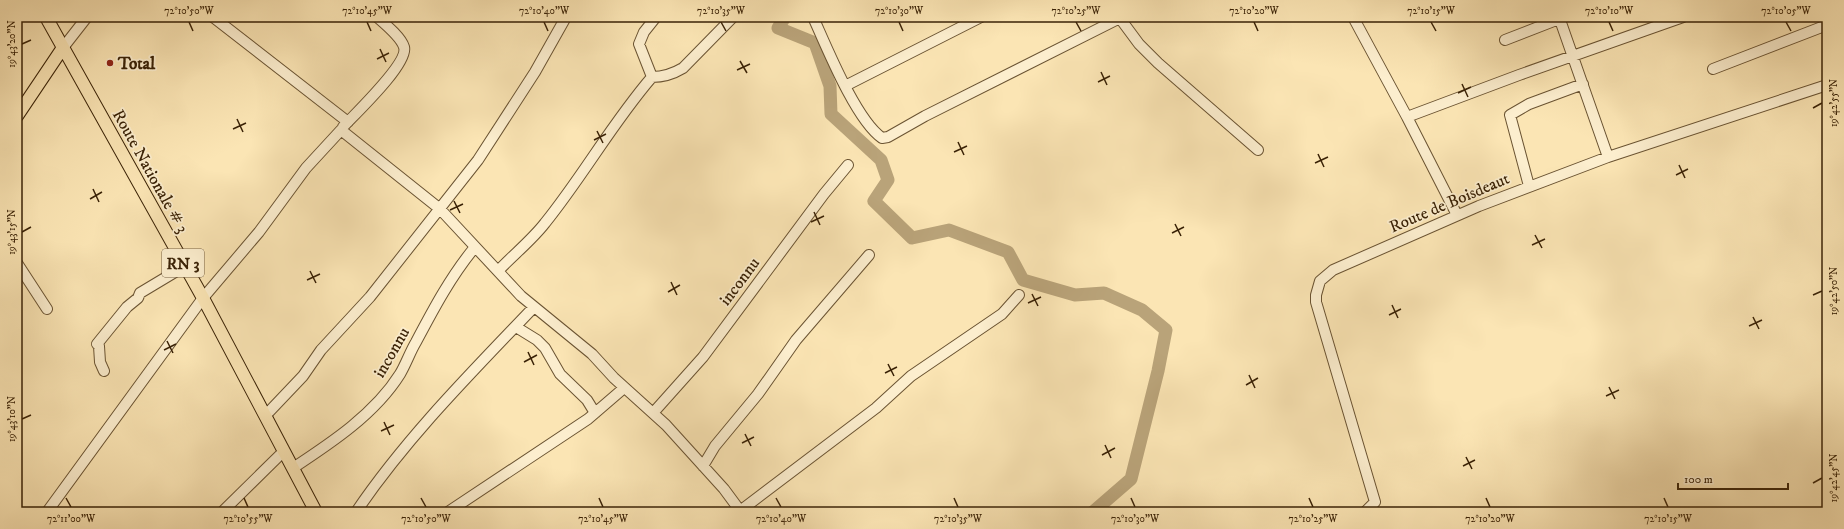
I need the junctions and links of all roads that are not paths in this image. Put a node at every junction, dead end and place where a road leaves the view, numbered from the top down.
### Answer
1 (46, 17) edge
2 (87, 17) edge
3 (213, 17) edge
4 (377, 17) edge
5 (566, 17) edge
6 (656, 17) edge
7 (733, 17) edge
8 (813, 17) edge
9 (981, 17) edge
10 (1353, 17) edge
11 (1683, 17) edge
12 (1120, 18) edge
13 (1559, 18) edge
14 (1827, 25) edge
15 (1504, 40) dead end
16 (62, 49) junction
17 (1573, 56) junction
18 (1713, 69) dead end
19 (652, 77) junction
20 (1583, 84) junction
21 (1827, 85) edge
22 (845, 86) junction
23 (17, 116) edge
24 (1407, 117) junction
25 (348, 122) junction
26 (340, 130) junction
27 (1258, 150) dead end
28 (1608, 157) junction
29 (848, 165) dead end
30 (1529, 186) junction
31 (440, 209) junction
32 (1457, 215) junction
33 (475, 247) junction
34 (869, 255) dead end
35 (17, 263) edge
36 (185, 266) junction
37 (498, 270) junction
38 (1020, 295) dead end
39 (203, 298) junction
40 (534, 307) junction
41 (48, 309) dead end
42 (516, 327) junction
43 (104, 371) dead end
44 (624, 388) junction
45 (596, 413) junction
46 (653, 413) junction
47 (265, 416) junction
48 (284, 451) junction
49 (703, 466) junction
50 (293, 468) junction
51 (47, 512) edge
52 (222, 512) edge
53 (316, 512) edge
54 (356, 512) edge
55 (448, 512) edge
56 (740, 512) edge
57 (1365, 512) edge

1 - 16 main road, Route Nationale # 3 / RN 3
2 - 16 street
3 - 25 street
4 - 25 street
5 - 31 street
6 - 19 street
7 - 19 street
8 - 22 street
9 - 22 street
10 - 24 street
11 - 17 street
12 - 22 street
12 - 27 street
13 - 15 street
13 - 17 street
14 - 18 street
16 - 23 main road
16 - 36 main road, Route Nationale # 3 / RN 3
17 - 20 street
17 - 24 street
19 - 37 street
20 - 28 street
20 - 30 street
21 - 28 street, Route de Boisdeaut
24 - 32 street
25 - 26 street
26 - 31 street
26 - 39 street
28 - 30 street, Route de Boisdeaut
29 - 46 street, inconnu
30 - 32 street, Route de Boisdeaut
31 - 33 street
31 - 47 street
32 - 57 street, Route de Boisdeaut
33 - 37 street
33 - 50 street, inconnu
34 - 49 street
35 - 41 street
36 - 39 main road, Route Nationale # 3 / RN 3
36 - 43 street
37 - 40 street
38 - 56 street
39 - 47 main road, Route Nationale # 3 / RN 3
39 - 51 street
40 - 42 street
40 - 44 street
42 - 45 street
42 - 54 street
44 - 45 street
44 - 46 street
45 - 55 street
46 - 49 street
47 - 48 main road, Route Nationale # 3 / RN 3
48 - 50 main road, Route Nationale # 3 / RN 3
48 - 52 street
49 - 56 street
50 - 53 main road, Route Nationale # 3 / RN 3

